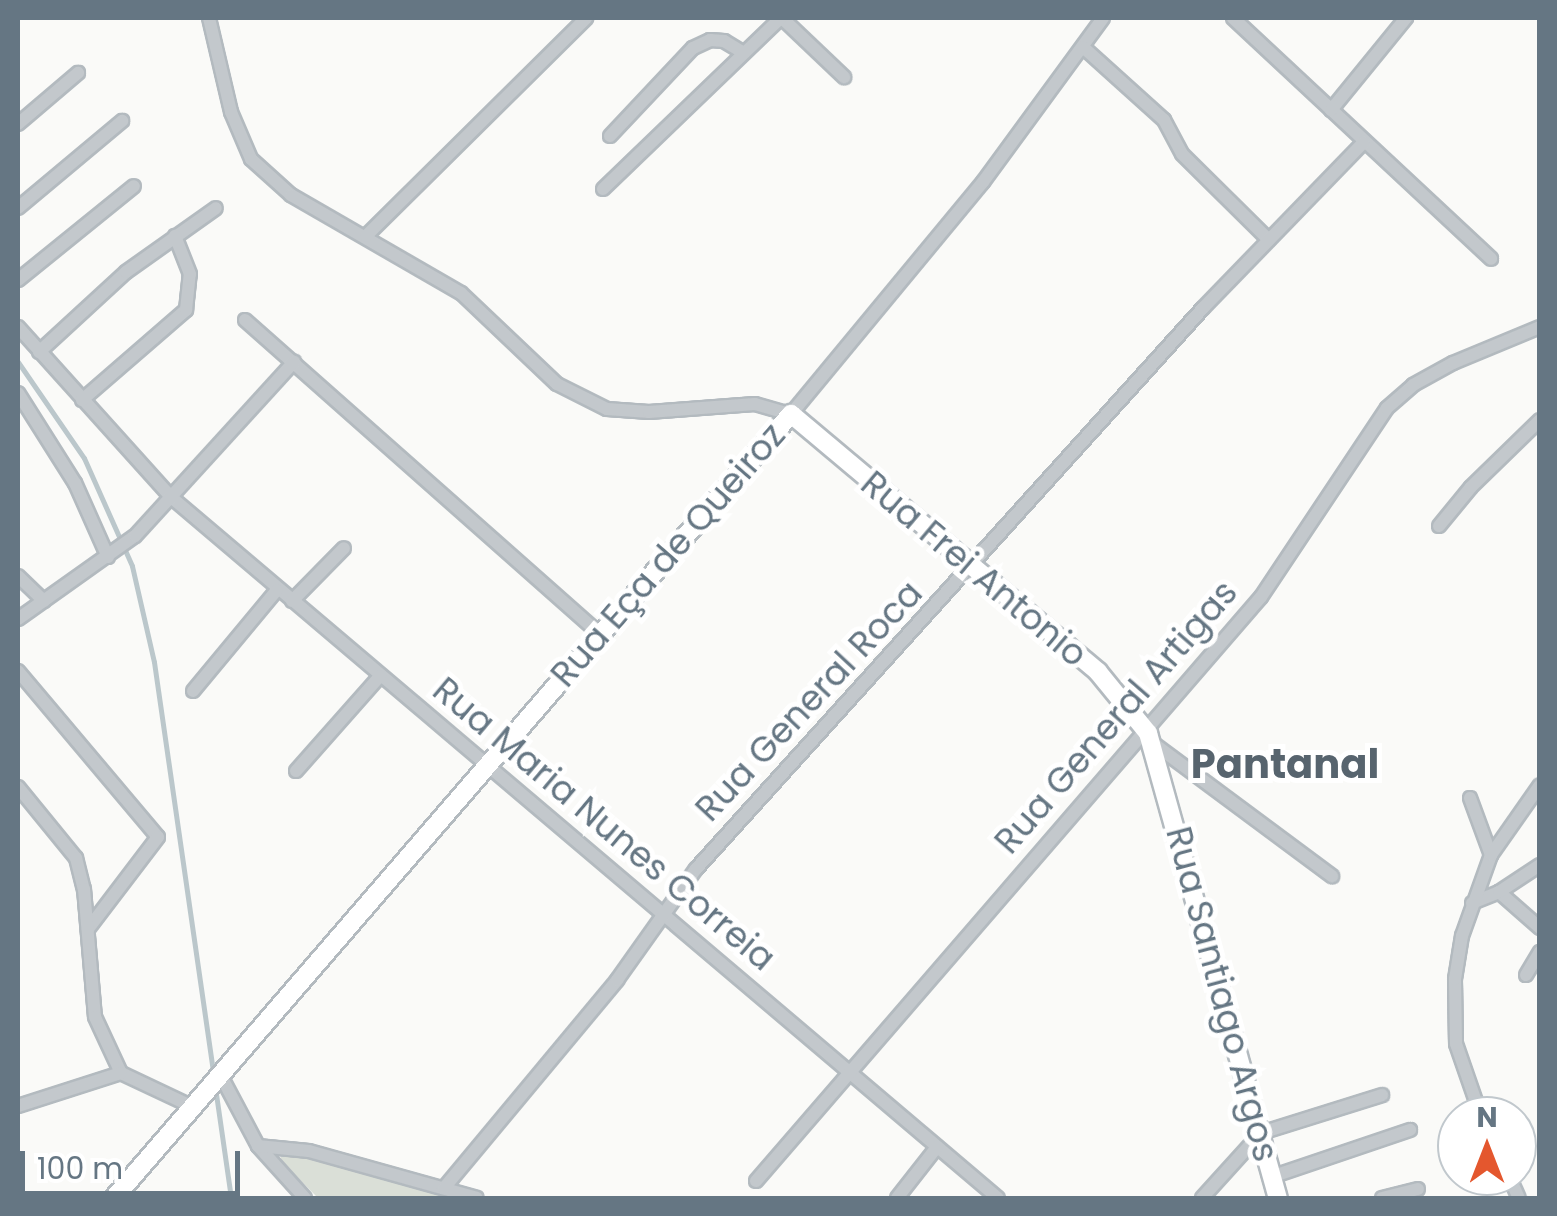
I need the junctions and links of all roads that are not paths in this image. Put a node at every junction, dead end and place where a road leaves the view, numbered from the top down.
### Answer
1 (209, 18) edge
2 (586, 18) edge
3 (782, 18) edge
4 (1102, 18) edge
5 (1232, 18) edge
6 (1406, 18) edge
7 (1083, 46) junction
8 (742, 52) junction
9 (78, 73) dead end
10 (844, 76) dead end
11 (1331, 110) junction
12 (122, 121) dead end
13 (18, 124) edge
14 (610, 136) dead end
15 (1364, 142) junction
16 (134, 186) dead end
17 (603, 189) dead end
18 (18, 208) edge
19 (216, 208) dead end
20 (174, 236) junction
21 (366, 236) junction
22 (1269, 240) junction
23 (1490, 259) dead end
24 (18, 280) edge
25 (245, 320) dead end
26 (18, 327) edge
27 (1540, 327) edge
28 (40, 352) junction
29 (294, 362) junction
30 (18, 392) edge
31 (82, 400) junction
32 (791, 414) junction
33 (1540, 420) edge
34 (170, 497) junction
35 (1439, 526) dead end
36 (344, 548) dead end
37 (113, 553) junction
38 (971, 570) junction
39 (18, 576) edge
40 (277, 590) junction
41 (44, 601) junction
42 (292, 602) junction
43 (18, 619) edge
44 (599, 633) junction
45 (18, 671) edge
46 (380, 676) junction
47 (193, 691) dead end
48 (1151, 738) junction
49 (488, 766) junction
50 (296, 771) dead end
51 (1540, 785) edge
52 (18, 787) edge
53 (1470, 798) dead end
54 (1491, 854) junction
55 (1540, 865) edge
56 (1332, 876) dead end
57 (1499, 892) junction
58 (1472, 903) junction
59 (664, 911) junction
60 (1540, 928) edge
61 (88, 929) junction
62 (1540, 952) edge
63 (1526, 975) dead end
64 (852, 1071) junction
65 (121, 1073) junction
66 (220, 1079) junction
67 (1382, 1095) dead end
68 (1473, 1096) edge
69 (198, 1102) junction
70 (18, 1106) edge
71 (1410, 1130) dead end
72 (1261, 1133) junction
73 (258, 1146) junction
74 (937, 1147) junction
75 (1271, 1177) junction
76 (756, 1181) dead end
77 (444, 1188) junction
78 (1418, 1189) dead end
79 (114, 1198) edge
80 (305, 1198) edge
81 (477, 1198) edge
82 (897, 1198) edge
83 (998, 1198) edge
84 (1202, 1198) edge
85 (1278, 1198) edge
86 (1382, 1198) edge

1 - 21 street
2 - 21 street
3 - 8 street
3 - 10 street
4 - 7 street, Rua Eça de Queiroz
5 - 11 street
6 - 11 street
7 - 22 street
7 - 32 street, Rua Eça de Queiroz
8 - 14 street
8 - 17 street
9 - 13 street
11 - 15 street
12 - 18 street
15 - 22 street, Rua General Roca
15 - 23 street
16 - 24 street
19 - 20 street
20 - 28 street
20 - 31 street
21 - 32 street
22 - 38 street, Rua General Roca
25 - 29 street
26 - 28 street, Rua Maria Nunes Correia
27 - 48 street, Rua General Artigas
28 - 31 street, Rua Maria Nunes Correia
29 - 34 street
29 - 44 street
30 - 37 street
31 - 34 street, Rua Maria Nunes Correia
32 - 38 street, Rua Frei Antonio
32 - 44 street, Rua Eça de Queiroz
33 - 35 street
34 - 37 street
34 - 40 street, Rua Maria Nunes Correia
36 - 42 street
37 - 41 street
38 - 48 street, Rua Frei Antonio
38 - 59 street, Rua General Roca
39 - 41 street
40 - 42 street, Rua Maria Nunes Correia
40 - 47 street
41 - 43 street
42 - 46 street, Rua Maria Nunes Correia
44 - 49 street, Rua Eça de Queiroz
45 - 61 street
46 - 49 street, Rua Maria Nunes Correia
46 - 50 street
48 - 56 street, Rua Frei Antonio
48 - 64 street, Rua General Artigas
48 - 72 street, Rua Santiago Argos
49 - 59 street, Rua Maria Nunes Correia
49 - 66 street, Rua Eça de Queiroz
51 - 54 street
52 - 61 street
53 - 54 street
54 - 58 street
55 - 57 street
57 - 58 street
57 - 60 street
58 - 68 street
59 - 64 street, Rua Maria Nunes Correia
59 - 77 street, Rua General Roca
61 - 65 street
62 - 63 street
64 - 74 street, Rua Maria Nunes Correia
64 - 76 street, Rua General Artigas
65 - 69 street
65 - 70 street
66 - 69 street, Rua Eça de Queiroz
66 - 73 street
67 - 72 street
69 - 79 street
71 - 75 street
72 - 75 street, Rua Santiago Argos
72 - 84 street
73 - 77 street
73 - 80 street
74 - 82 street
74 - 83 street, Rua Maria Nunes Correia
75 - 85 street, Rua Santiago Argos
77 - 81 street
78 - 86 street

